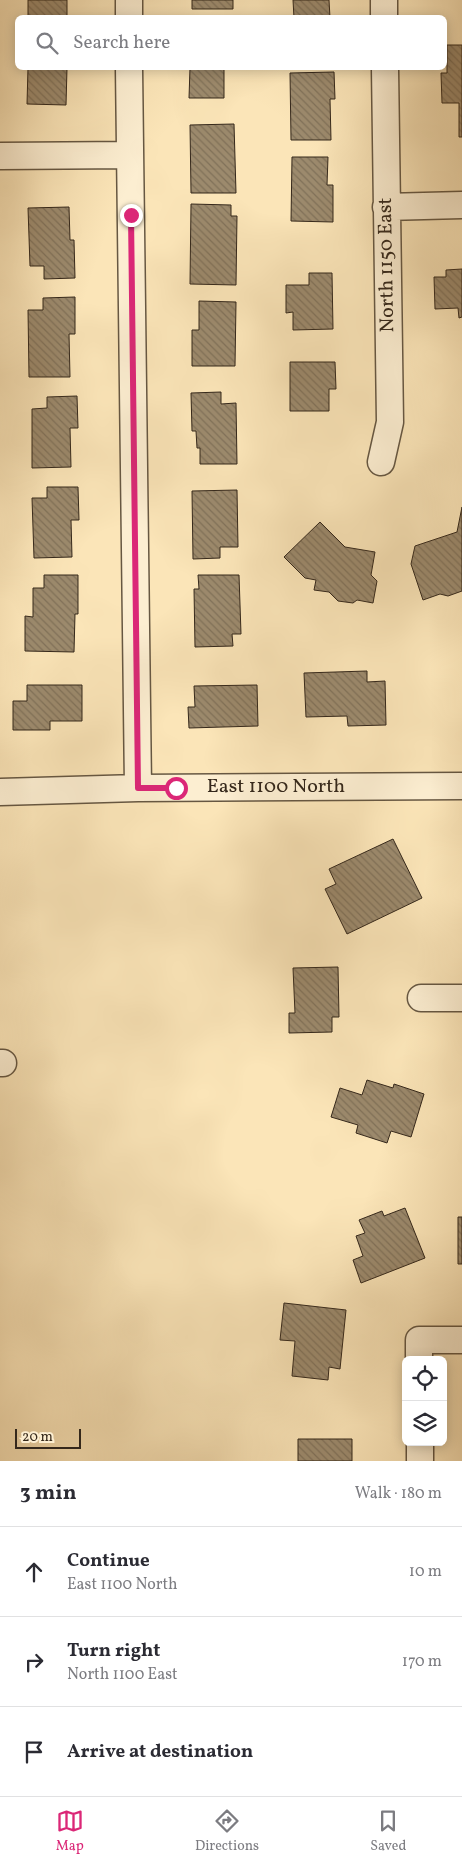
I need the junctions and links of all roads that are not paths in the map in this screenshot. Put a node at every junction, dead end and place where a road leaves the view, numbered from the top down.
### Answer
1 (129, 0) edge
2 (384, 0) edge
3 (129, 15) edge
4 (384, 15) edge
5 (129, 70) edge
6 (385, 70) edge
7 (130, 155) junction
8 (0, 156) edge
9 (462, 205) edge
10 (386, 207) junction
11 (381, 462) dead end
12 (462, 786) edge
13 (138, 788) junction
14 (0, 792) edge
15 (421, 998) dead end
16 (462, 998) edge
17 (462, 1340) edge
18 (419, 1350) edge
19 (420, 1446) edge
20 (420, 1461) edge

1 - 3 street
2 - 4 street
5 - 7 street
6 - 10 street, North 1150 East
7 - 8 street
7 - 13 street
9 - 10 street
10 - 11 street, North 1150 East
12 - 13 street, East 1100 North
13 - 14 street, East 1100 North
15 - 16 street
17 - 18 street
19 - 20 street

